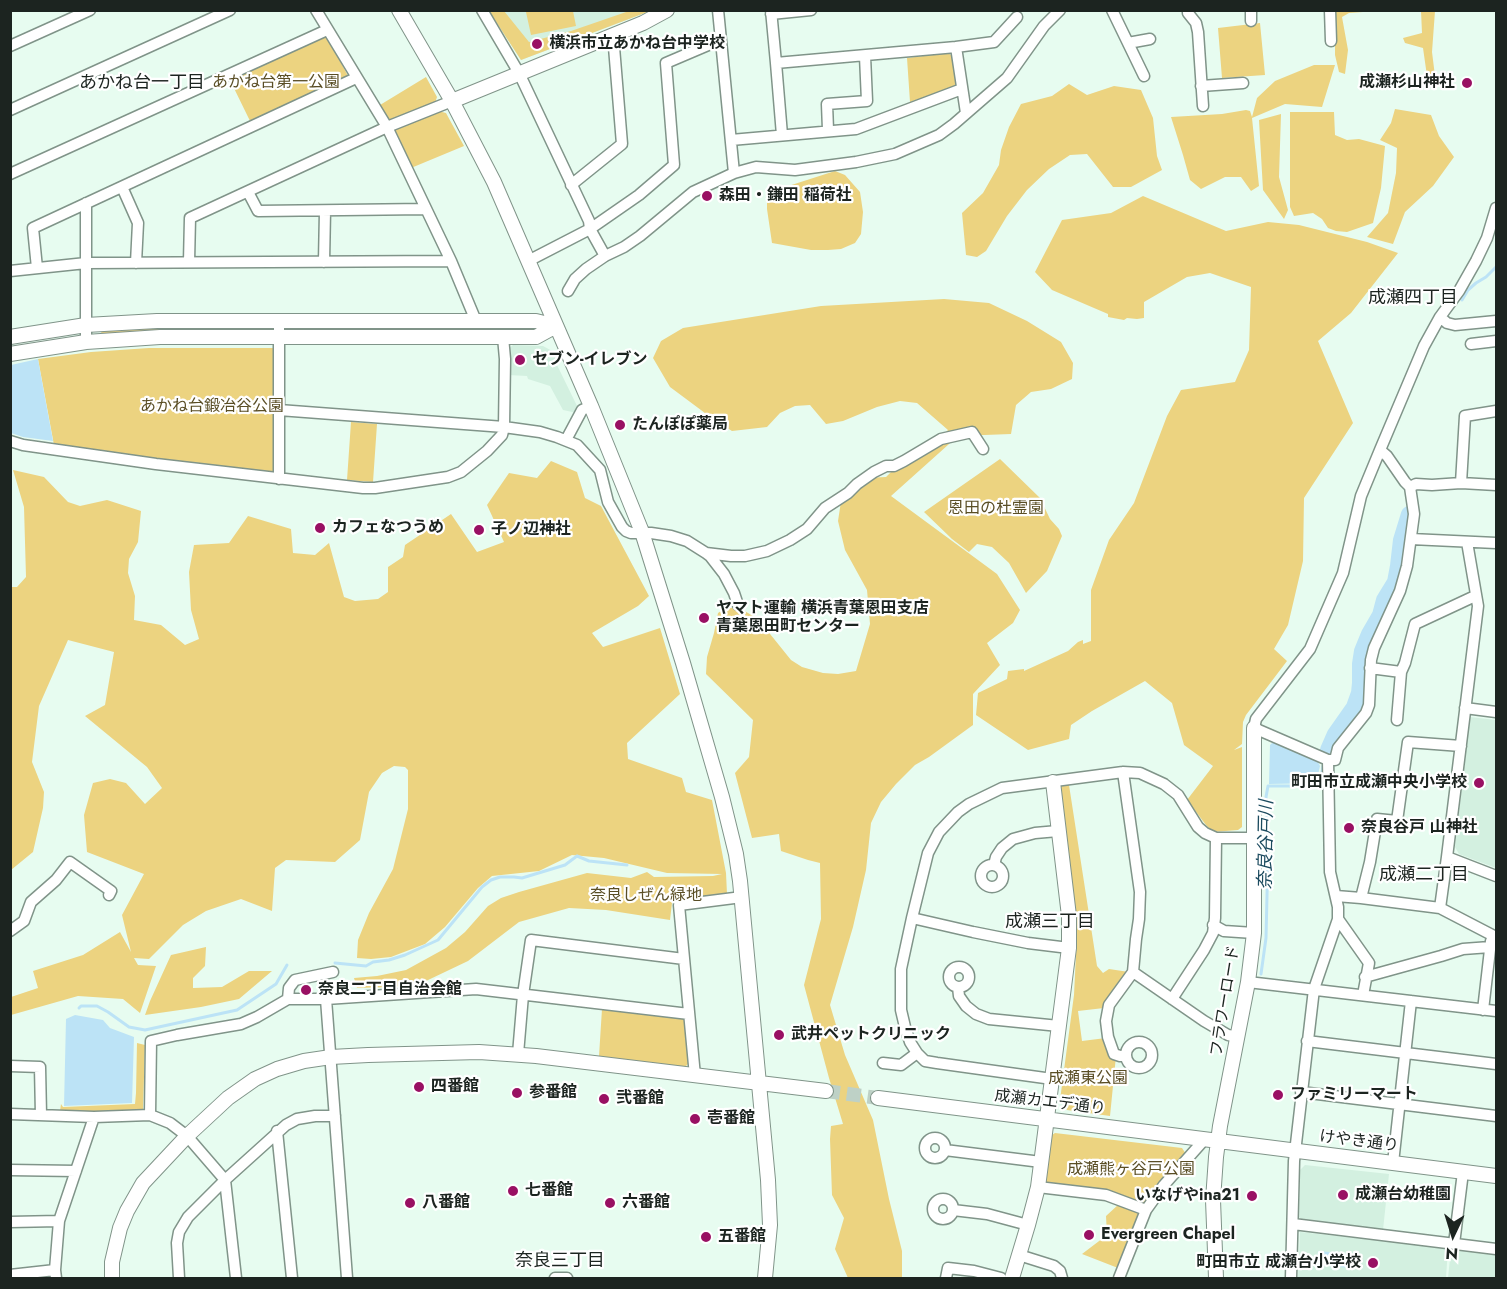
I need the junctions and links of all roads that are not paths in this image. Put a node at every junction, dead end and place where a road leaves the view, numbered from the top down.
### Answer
1 (90, 10) edge
2 (230, 10) edge
3 (316, 10) edge
4 (399, 10) edge
5 (482, 10) edge
6 (667, 10) edge
7 (718, 10) edge
8 (811, 10) edge
9 (1060, 10) edge
10 (1112, 10) edge
11 (1188, 10) edge
12 (1329, 10) edge
13 (771, 12) edge
14 (1016, 12) edge
15 (212, 14) edge
16 (327, 30) junction
17 (613, 35) junction
18 (1150, 39) dead end
19 (720, 40) junction
20 (1330, 41) dead end
21 (1128, 43) junction
22 (10, 46) edge
23 (956, 47) junction
24 (865, 56) junction
25 (776, 63) junction
26 (519, 73) junction
27 (1144, 76) dead end
28 (356, 78) junction
29 (1243, 83) dead end
30 (1202, 86) junction
31 (962, 89) junction
32 (452, 101) junction
33 (1203, 106) dead end
34 (10, 110) edge
35 (966, 113) junction
36 (387, 127) junction
37 (828, 130) junction
38 (782, 135) junction
39 (730, 140) junction
40 (734, 173) junction
41 (10, 174) edge
42 (571, 185) junction
43 (122, 187) junction
44 (248, 192) junction
45 (86, 203) junction
46 (1497, 208) edge
47 (426, 209) junction
48 (326, 211) junction
49 (590, 228) junction
50 (605, 256) junction
51 (451, 261) junction
52 (528, 261) junction
53 (189, 262) junction
54 (324, 262) junction
55 (86, 263) junction
56 (136, 263) junction
57 (37, 268) junction
58 (10, 272) edge
59 (568, 291) dead end
60 (1440, 317) junction
61 (279, 321) junction
62 (476, 321) junction
63 (1497, 321) edge
64 (86, 325) junction
65 (556, 326) junction
66 (10, 337) edge
67 (279, 337) junction
68 (503, 337) junction
69 (1497, 341) edge
70 (86, 342) junction
71 (1471, 344) dead end
72 (10, 354) edge
73 (591, 406) junction
74 (279, 410) junction
75 (1497, 411) edge
76 (504, 427) junction
77 (566, 440) junction
78 (10, 441) edge
79 (983, 449) dead end
80 (1380, 450) junction
81 (279, 479) junction
82 (1461, 483) junction
83 (1497, 484) edge
84 (1410, 487) junction
85 (642, 532) junction
86 (1411, 539) junction
87 (1467, 542) junction
88 (1497, 543) edge
89 (706, 553) junction
90 (1475, 596) junction
91 (738, 605) dead end
92 (1370, 668) junction
93 (1401, 672) junction
94 (1465, 708) junction
95 (1497, 712) edge
96 (1397, 720) dead end
97 (1254, 728) junction
98 (1461, 746) junction
99 (1328, 760) junction
100 (1123, 772) junction
101 (1053, 782) junction
102 (1058, 831) junction
103 (1216, 838) junction
104 (1255, 838) junction
105 (1448, 857) junction
106 (994, 865) dead end
107 (1497, 876) edge
108 (112, 890) dead end
109 (1336, 896) junction
110 (742, 897) junction
111 (1361, 898) junction
112 (1440, 908) junction
113 (912, 918) junction
114 (1338, 919) junction
115 (1213, 925) junction
116 (10, 931) edge
117 (1254, 933) junction
118 (1494, 935) edge
119 (1490, 947) junction
120 (1069, 948) junction
121 (684, 959) junction
122 (333, 972) dead end
123 (1133, 972) junction
124 (1365, 977) junction
125 (1248, 982) junction
126 (958, 987) dead end
127 (1314, 989) junction
128 (523, 995) junction
129 (1363, 995) junction
130 (288, 999) junction
131 (326, 999) junction
132 (1172, 999) junction
133 (1411, 1001) junction
134 (1483, 1010) junction
135 (1497, 1011) edge
136 (689, 1014) junction
137 (1059, 1026) junction
138 (1238, 1037) junction
139 (1307, 1041) junction
140 (917, 1053) junction
141 (1405, 1053) junction
142 (518, 1054) junction
143 (1126, 1056) dead end
144 (332, 1057) junction
145 (883, 1063) dead end
146 (1497, 1064) edge
147 (10, 1066) edge
148 (695, 1076) junction
149 (1052, 1078) junction
150 (759, 1083) junction
151 (826, 1091) tunnel mouth
152 (1301, 1092) junction
153 (878, 1098) tunnel mouth
154 (1399, 1104) junction
155 (10, 1114) edge
156 (41, 1115) junction
157 (150, 1115) junction
158 (335, 1116) junction
159 (1497, 1116) edge
160 (94, 1117) junction
161 (1047, 1119) junction
162 (277, 1131) junction
163 (187, 1136) junction
164 (1211, 1141) junction
165 (945, 1150) dead end
166 (1295, 1151) junction
167 (1041, 1162) junction
168 (1393, 1163) junction
169 (10, 1170) edge
170 (75, 1171) junction
171 (1462, 1172) junction
172 (1497, 1176) edge
173 (225, 1180) junction
174 (1038, 1187) junction
175 (953, 1210) dead end
176 (1146, 1210) junction
177 (59, 1221) junction
178 (10, 1222) edge
179 (1293, 1224) junction
180 (1028, 1226) junction
181 (1454, 1244) junction
182 (1497, 1249) edge
183 (1019, 1255) junction
184 (55, 1274) edge
185 (10, 1275) edge
186 (112, 1278) edge
187 (179, 1278) edge
188 (236, 1278) edge
189 (292, 1278) edge
190 (347, 1278) edge
191 (555, 1278) edge
192 (567, 1278) edge
193 (765, 1278) edge
194 (946, 1278) edge
195 (1001, 1278) edge
196 (1012, 1278) edge
197 (1062, 1278) edge
198 (1119, 1278) edge
199 (1215, 1278) edge
200 (1291, 1278) edge

1 - 22 street
2 - 15 street
3 - 16 street
4 - 32 street
5 - 26 street
6 - 17 street
7 - 19 street
8 - 13 street
9 - 35 street
10 - 21 street
11 - 30 street
12 - 20 street
13 - 25 street
14 - 23 street
15 - 34 street
16 - 28 street
16 - 41 street
17 - 26 street
17 - 42 street
18 - 21 street
19 - 39 street
19 - 49 street
21 - 27 street
23 - 24 street
23 - 31 street
24 - 25 street
24 - 37 street
25 - 38 street
26 - 32 street
26 - 42 street
28 - 36 street
28 - 43 street
29 - 30 street
30 - 33 street
31 - 35 street
31 - 37 street
32 - 36 street
32 - 52 street
35 - 40 street
36 - 44 street
36 - 47 street
37 - 38 street
38 - 39 street
39 - 40 street
40 - 50 street
42 - 49 street
43 - 45 street
43 - 56 street
44 - 48 street
44 - 53 street
45 - 55 street
45 - 57 street
46 - 60 street
47 - 48 street
47 - 51 street
48 - 54 street
49 - 50 street
49 - 52 street
50 - 59 street
51 - 54 street
51 - 62 street
52 - 65 street
53 - 54 street
53 - 56 street
55 - 56 street
55 - 57 street
55 - 64 street
57 - 58 street
60 - 63 street
60 - 80 street
61 - 62 street
61 - 64 street
61 - 67 street
62 - 65 street
64 - 66 street
64 - 70 street
65 - 68 street
65 - 73 street
67 - 68 street
67 - 70 street
67 - 74 street
68 - 76 street
69 - 71 street
70 - 72 street
73 - 77 street
73 - 85 street
74 - 76 street
74 - 81 street
75 - 82 street
76 - 77 street
76 - 81 street
77 - 85 street
78 - 81 street
79 - 89 street
80 - 84 street
80 - 97 street
82 - 83 street
82 - 84 street
84 - 86 street
85 - 89 street
85 - 110 street
86 - 87 street
86 - 92 street
87 - 88 street
87 - 90 street
89 - 91 street
90 - 93 street
90 - 94 street
92 - 93 street
92 - 99 street
93 - 96 street
94 - 95 street
94 - 98 street
97 - 99 street
97 - 104 street, フラワーロード
98 - 105 street
98 - 111 street
99 - 109 street
100 - 101 street
100 - 103 street
100 - 123 street
101 - 102 street
101 - 113 street
102 - 106 street
102 - 120 street
103 - 104 street
103 - 115 street
104 - 117 street, フラワーロード
105 - 107 street
105 - 112 street
108 - 116 street
109 - 111 street
109 - 114 street
110 - 121 street
110 - 150 street
111 - 112 street
112 - 118 street
113 - 120 street
113 - 140 street
114 - 124 street
114 - 127 street
115 - 117 street
115 - 132 street
117 - 125 street, フラワーロード
118 - 119 street
119 - 124 street
119 - 134 street
120 - 137 street
121 - 128 street
121 - 136 street
122 - 130 street
123 - 132 street
123 - 143 street
124 - 129 street
125 - 127 street
125 - 138 street, フラワーロード
126 - 137 street
127 - 129 street
127 - 139 street
128 - 131 street
128 - 136 street
128 - 142 street
129 - 133 street
130 - 131 street
130 - 157 street
131 - 144 street
132 - 138 street
133 - 134 street
133 - 141 street
134 - 135 street
136 - 148 street
137 - 149 street
138 - 164 street, フラワーロード
139 - 141 street
139 - 152 street
140 - 145 street
140 - 149 street
141 - 146 street
141 - 154 street
142 - 144 street
142 - 148 street
144 - 158 street
144 - 163 street
147 - 156 street
148 - 150 street
149 - 161 street
150 - 151 street
150 - 193 street
152 - 154 street
152 - 166 street
153 - 161 street, 成瀬カエデ通り
154 - 159 street
154 - 168 street
155 - 156 street
156 - 160 street
157 - 160 street
157 - 163 street
158 - 162 street
158 - 190 street
160 - 170 street
161 - 164 street, 成瀬カエデ通り
161 - 167 street
162 - 173 street
162 - 189 street
163 - 173 street
163 - 186 street
164 - 166 street, けやき通り
164 - 176 street
164 - 199 street, フラワーロード
165 - 167 street
166 - 168 street, けやき通り
166 - 179 street
167 - 174 street
168 - 171 street, けやき通り
169 - 170 street
170 - 177 street
171 - 172 street, けやき通り
171 - 181 street
173 - 187 street
173 - 188 street
174 - 176 street
174 - 180 street
175 - 180 street
176 - 198 street
177 - 178 street
177 - 184 street
179 - 181 street
179 - 200 street
180 - 183 street
181 - 182 street
183 - 196 street
183 - 197 street
184 - 185 street
191 - 192 street
194 - 195 street

